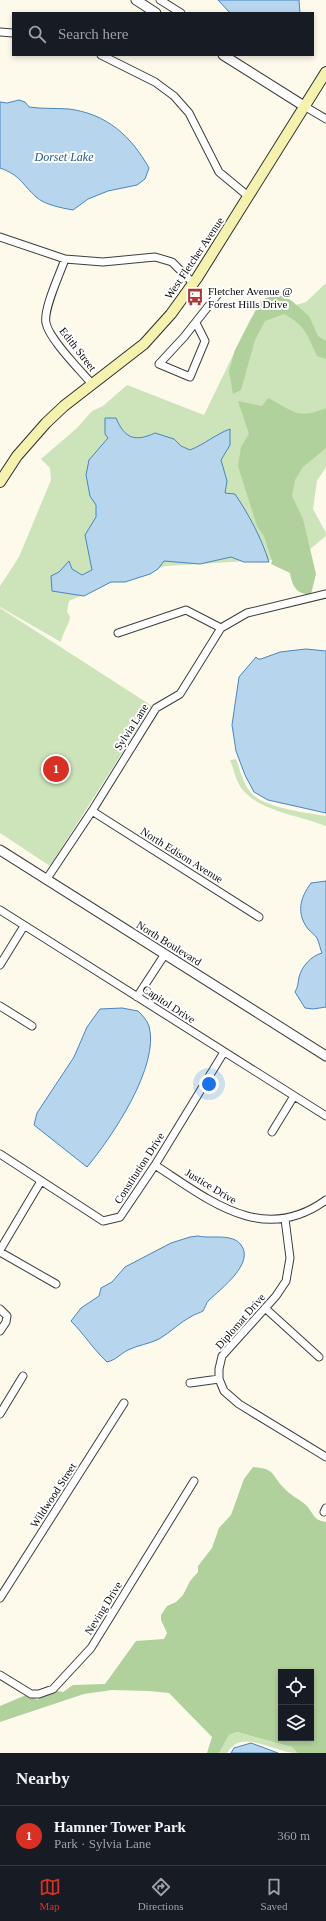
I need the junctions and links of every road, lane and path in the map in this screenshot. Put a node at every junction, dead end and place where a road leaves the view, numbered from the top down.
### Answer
1 (160, 0) edge
2 (138, 1) edge
3 (154, 12) edge
4 (179, 12) edge
5 (0, 32) edge
6 (12, 33) edge
7 (103, 56) edge
8 (225, 56) edge
9 (326, 72) edge
10 (304, 106) junction
11 (326, 119) edge
12 (248, 196) junction
13 (0, 237) edge
14 (65, 259) junction
15 (194, 284) junction
16 (218, 294) dead end
17 (196, 323) junction
18 (92, 384) junction
19 (0, 482) edge
20 (326, 594) edge
21 (221, 628) junction
22 (118, 633) dead end
23 (92, 811) junction
24 (0, 850) edge
25 (46, 880) junction
26 (0, 910) edge
27 (259, 917) dead end
28 (24, 926) junction
29 (165, 954) junction
30 (0, 965) edge
31 (137, 996) junction
32 (0, 1006) edge
33 (32, 1026) dead end
34 (224, 1052) junction
35 (326, 1056) edge
36 (294, 1096) junction
37 (326, 1116) edge
38 (272, 1132) dead end
39 (0, 1154) edge
40 (155, 1165) junction
41 (41, 1181) junction
42 (326, 1200) edge
43 (285, 1219) junction
44 (0, 1251) edge
45 (56, 1284) dead end
46 (265, 1308) junction
47 (0, 1309) edge
48 (0, 1331) edge
49 (319, 1357) dead end
50 (23, 1376) dead end
51 (219, 1379) junction
52 (190, 1383) dead end
53 (124, 1404) dead end
54 (0, 1414) edge
55 (326, 1457) edge
56 (194, 1481) dead end
57 (0, 1598) edge
58 (0, 1675) edge

1 - 4 street
2 - 3 street
5 - 6 street
7 - 12 street
8 - 10 street
9 - 10 main road, West Fletcher Avenue
10 - 11 street
10 - 12 main road, West Fletcher Avenue
12 - 15 main road, West Fletcher Avenue
13 - 14 street
14 - 15 street
14 - 18 street, Edith Street
15 - 18 main road, West Fletcher Avenue
16 - 17 street
17 - 17 street
18 - 19 main road, West Fletcher Avenue
20 - 21 street, Sylvia Lane
21 - 22 street
21 - 23 street, Sylvia Lane
23 - 25 street, Sylvia Lane
23 - 27 street, North Edison Avenue
24 - 25 street, North Boulevard
25 - 29 street, North Boulevard
26 - 28 street, Capitol Drive
28 - 30 street
28 - 31 street, Capitol Drive
29 - 31 street
29 - 35 street, North Boulevard
31 - 34 street, Capitol Drive
32 - 33 street
34 - 36 street, Capitol Drive
34 - 40 street, Constitution Drive
36 - 37 street, Capitol Drive
36 - 38 street
39 - 41 street, Constitution Drive
40 - 41 street, Constitution Drive
40 - 43 street, Justice Drive
41 - 44 street
42 - 43 street, Justice Drive
43 - 46 street, Diplomat Drive
44 - 45 street
46 - 49 street
46 - 51 street, Diplomat Drive
47 - 48 street
50 - 54 street
51 - 52 street
51 - 55 street
53 - 57 street, Wildwood Street
56 - 58 street, Neving Drive

